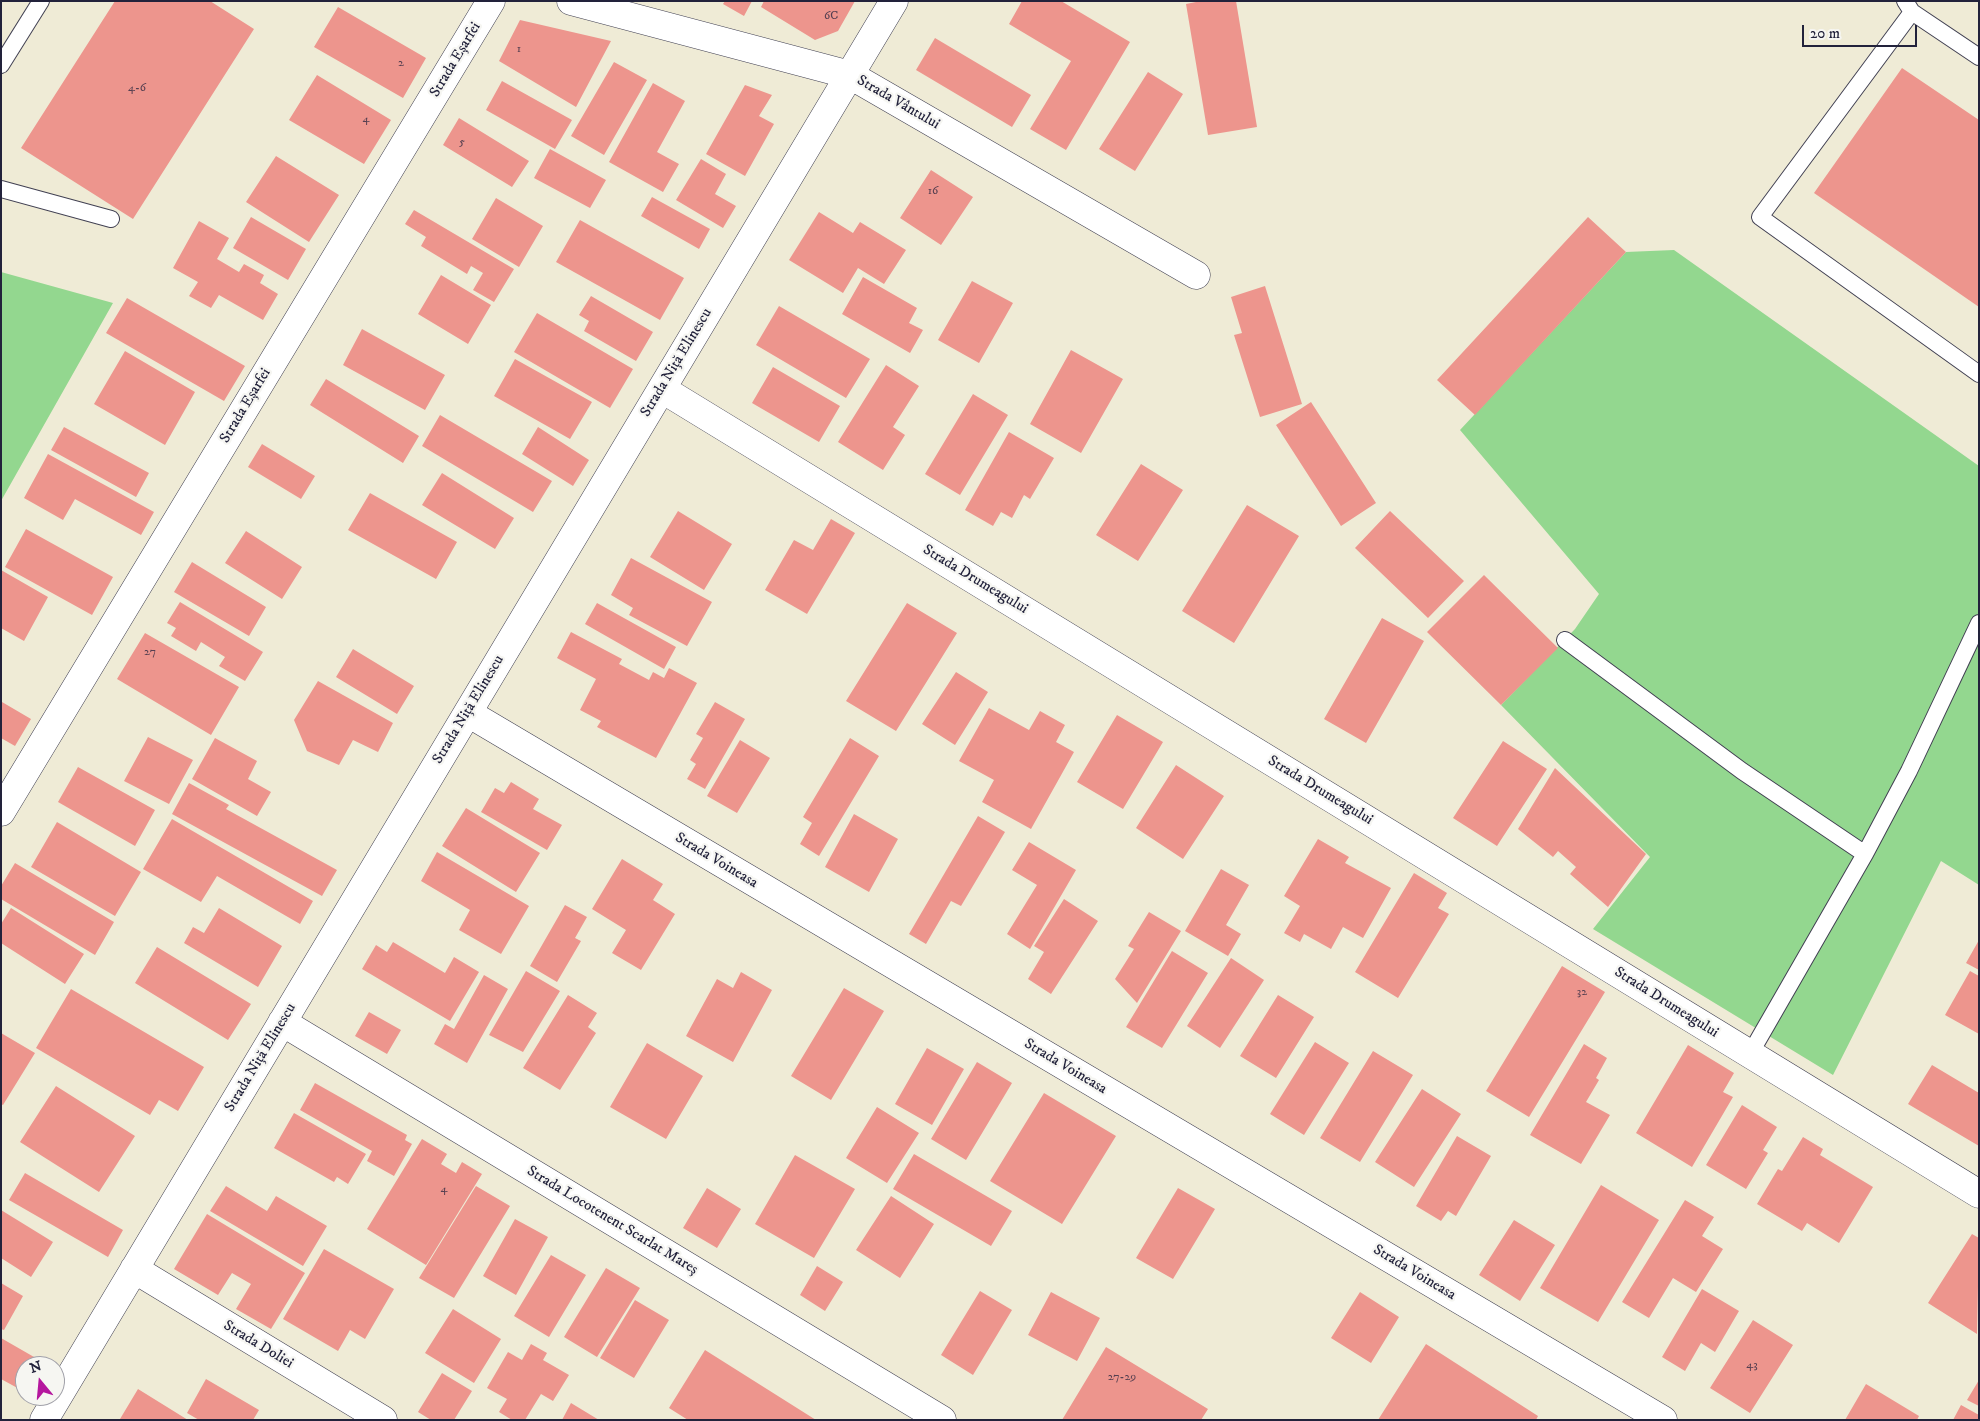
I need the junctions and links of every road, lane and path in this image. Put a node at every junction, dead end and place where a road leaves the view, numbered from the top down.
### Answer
1 (42, 1) edge
2 (491, 1) edge
3 (571, 1) edge
4 (894, 1) edge
5 (1909, 7) edge
6 (1979, 57) edge
7 (1, 65) edge
8 (850, 75) junction
9 (1, 189) edge
10 (111, 219) dead end
11 (1196, 275) dead end
12 (1979, 374) edge
13 (662, 389) junction
14 (1979, 623) edge
15 (1565, 640) dead end
16 (468, 713) junction
17 (1, 812) edge
18 (1865, 854) junction
19 (282, 1022) junction
20 (1750, 1054) junction
21 (1979, 1194) edge
22 (134, 1269) junction
23 (44, 1420) edge
24 (383, 1420) edge
25 (942, 1420) edge
26 (1663, 1420) edge

1 - 7 lane
2 - 17 street, Strada Eșarfei
3 - 8 street, Strada Vântului
4 - 8 street, Strada Niță Elinescu
5 - 6 lane
5 - 12 lane
8 - 11 street, Strada Vântului
8 - 13 street, Strada Niță Elinescu
9 - 10 lane
13 - 16 street, Strada Niță Elinescu
13 - 20 street, Strada Drumeagului
14 - 18 lane
15 - 18 lane
16 - 19 street, Strada Niță Elinescu
16 - 26 street, Strada Voineasa
18 - 20 lane
19 - 22 street, Strada Niță Elinescu
19 - 25 street, Strada Locotenent Scarlat Mareș
20 - 21 street, Strada Drumeagului
22 - 23 street, Strada Niță Elinescu
22 - 24 street, Strada Doliei

